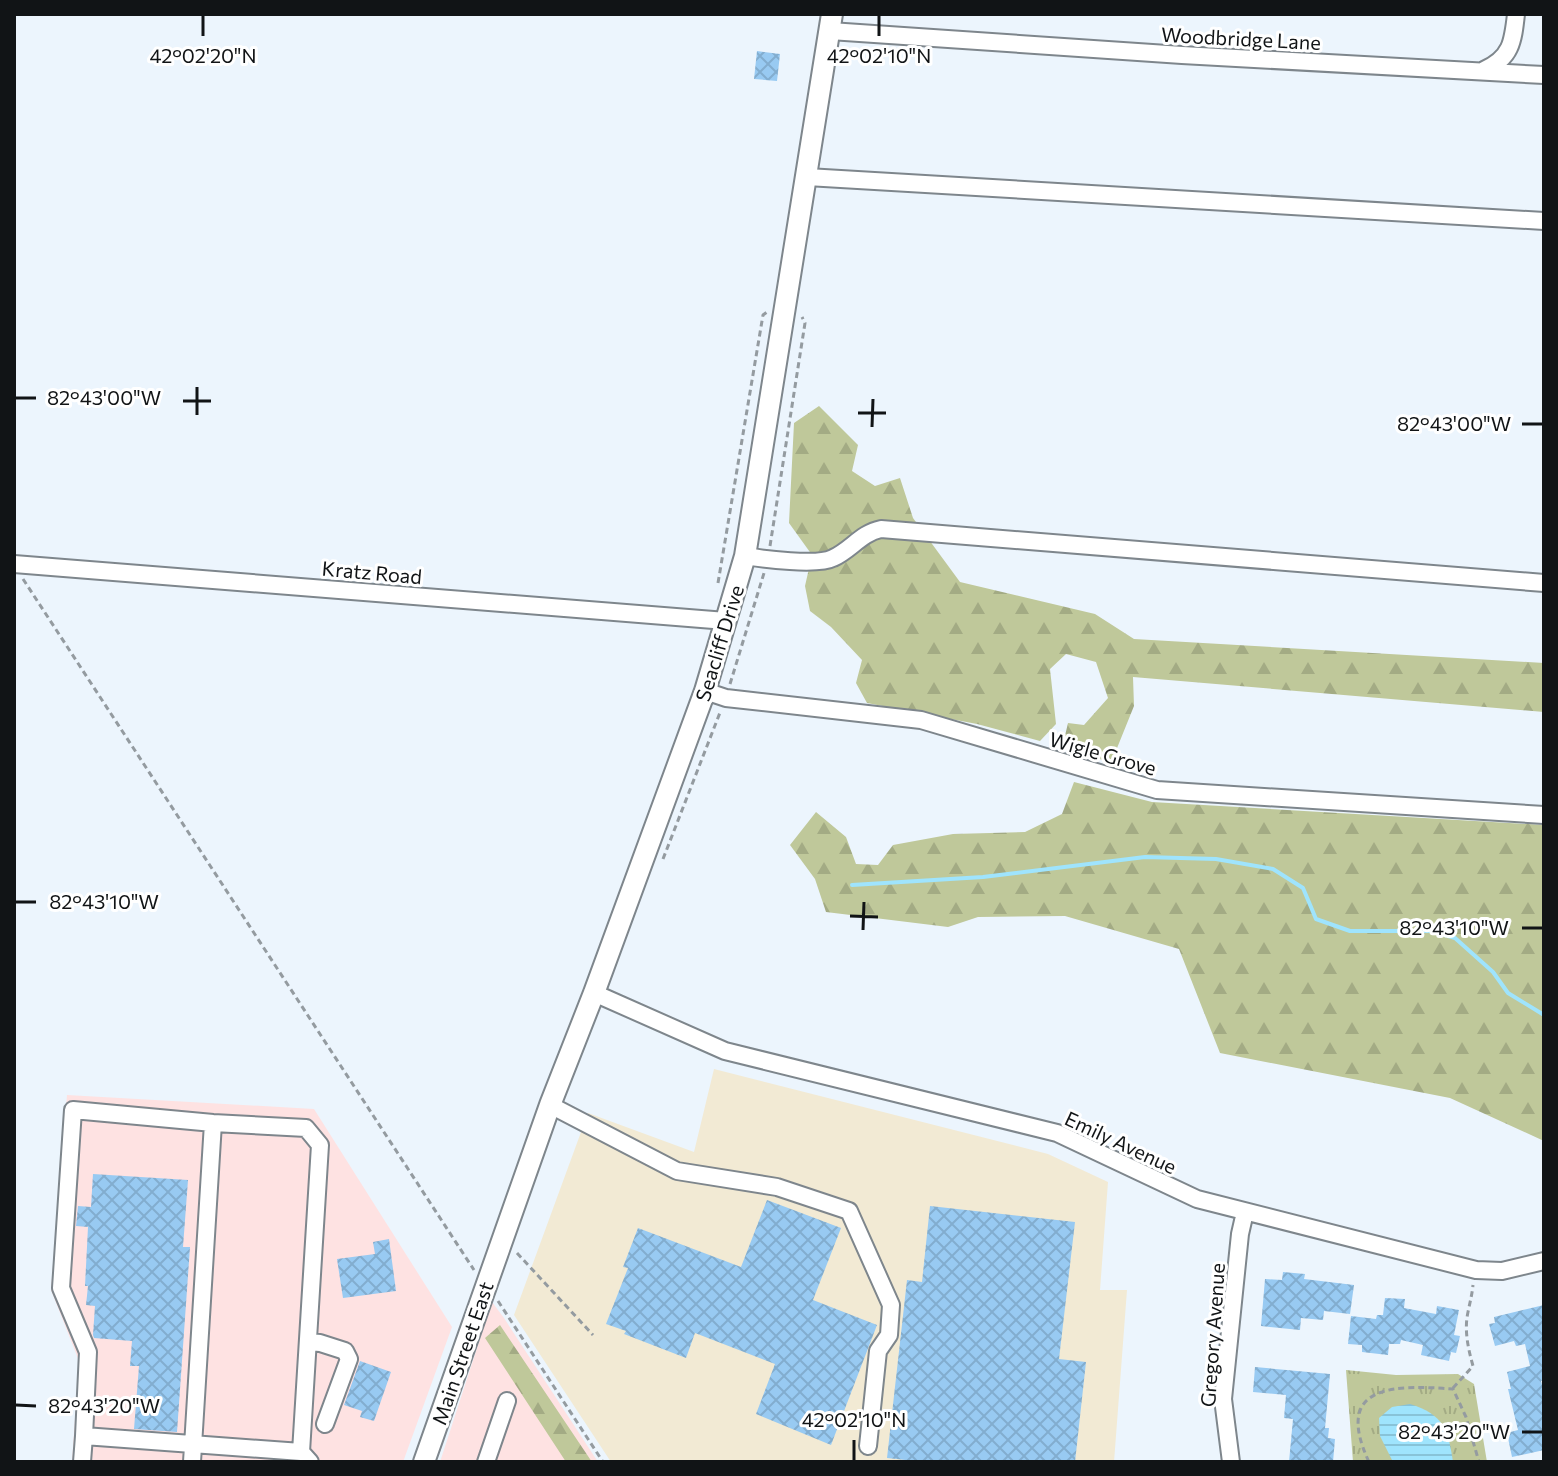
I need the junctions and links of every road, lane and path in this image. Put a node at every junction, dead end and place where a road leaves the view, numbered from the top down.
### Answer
1 (1516, 14) edge
2 (831, 22) edge
3 (1479, 72) junction
4 (1544, 75) edge
5 (807, 177) junction
6 (1544, 221) edge
7 (787, 293) junction
8 (745, 556) junction
9 (18, 571) edge
10 (1544, 583) edge
11 (717, 584) dead end
12 (726, 621) junction
13 (705, 691) junction
14 (1544, 815) edge
15 (594, 993) junction
16 (550, 1105) junction
17 (213, 1123) junction
18 (1245, 1212) junction
19 (499, 1244) junction
20 (1544, 1261) edge
21 (1476, 1270) junction
22 (485, 1285) junction
23 (593, 1335) dead end
24 (308, 1342) junction
25 (1453, 1389) junction
26 (507, 1401) dead end
27 (325, 1424) dead end
28 (84, 1436) junction
29 (868, 1446) dead end
30 (193, 1454) edge
31 (305, 1457) edge
32 (82, 1462) edge
33 (424, 1462) edge
34 (486, 1462) edge
35 (603, 1462) edge
36 (1231, 1462) edge
37 (1369, 1462) edge
38 (1479, 1462) edge

1 - 3 street
2 - 3 street, Woodbridge Lane
2 - 5 main road, Seacliff Drive
3 - 4 street, Woodbridge Lane
5 - 6 street
5 - 7 main road, Seacliff Drive
7 - 8 main road, Seacliff Drive
7 - 11 path
8 - 10 street
8 - 12 main road, Seacliff Drive
9 - 12 street, Kratz Road
9 - 22 path
12 - 13 main road, Seacliff Drive
13 - 14 street, Wigle Grove
13 - 15 main road, Seacliff Drive
15 - 16 main road, Seacliff Drive
15 - 18 street, Emily Avenue
16 - 19 main road, Seacliff Drive
16 - 29 street
17 - 24 street
17 - 28 street
17 - 30 street
18 - 21 street, Emily Avenue
18 - 36 street, Gregory Avenue
19 - 22 main road, Main Street East
19 - 23 path
20 - 21 street, Emily Avenue
21 - 25 path
22 - 33 main road, Main Street East
22 - 35 path
24 - 27 street
24 - 31 street
25 - 37 path
25 - 38 path
26 - 34 street
28 - 30 street
28 - 32 street
30 - 31 street

